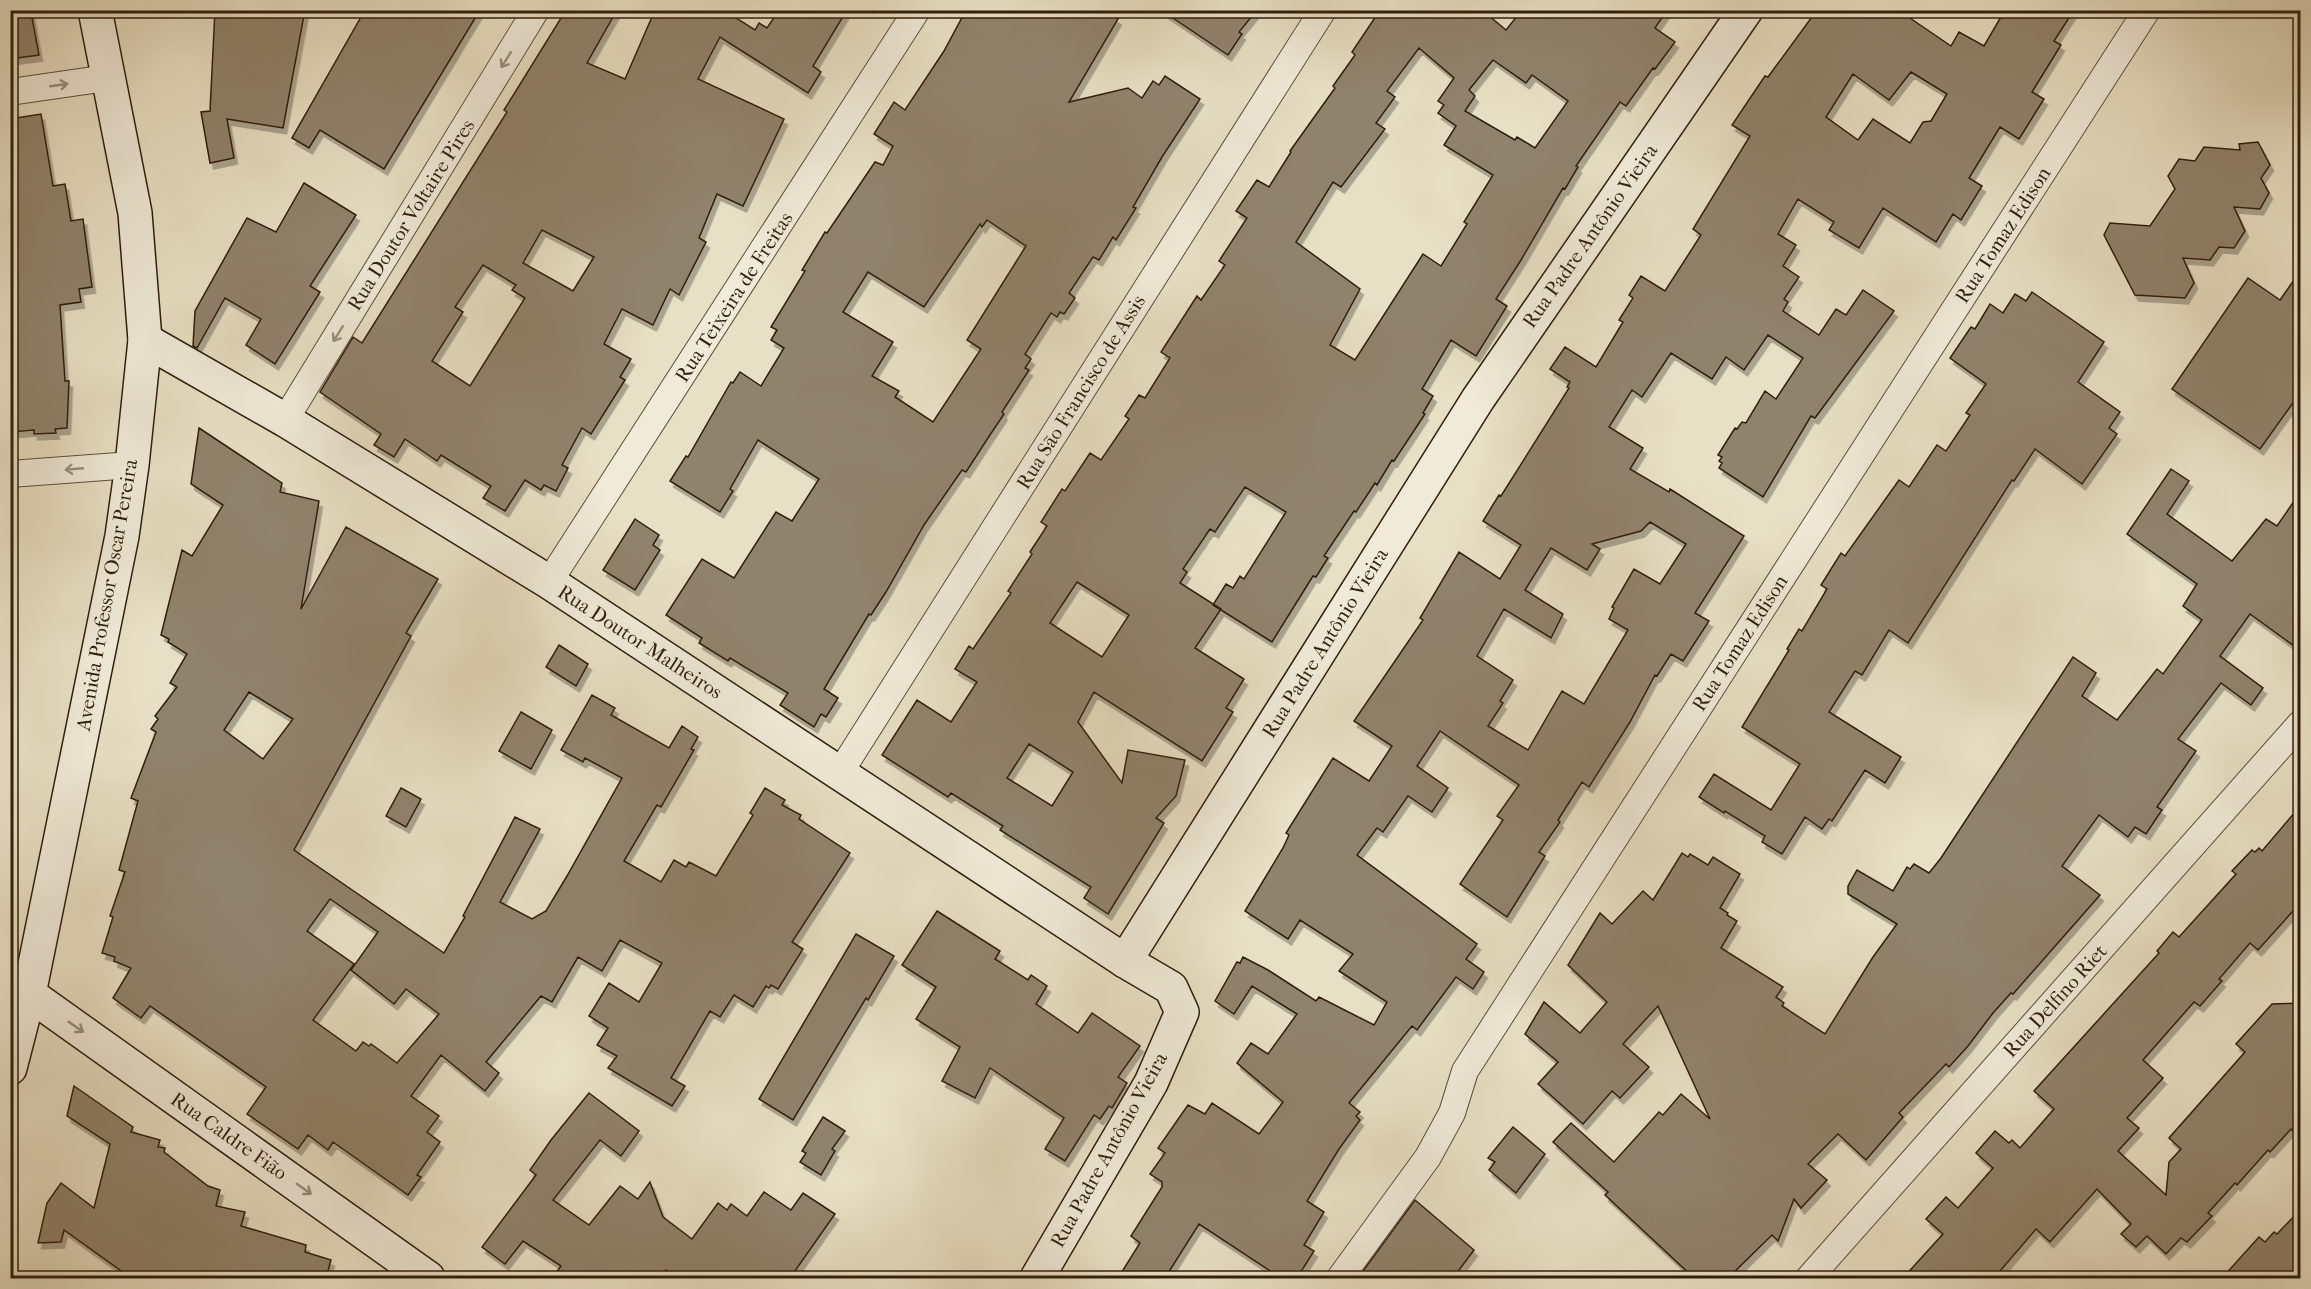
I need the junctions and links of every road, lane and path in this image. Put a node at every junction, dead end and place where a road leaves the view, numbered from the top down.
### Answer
1 (95, 10) edge
2 (536, 10) edge
3 (917, 10) edge
4 (1323, 10) edge
5 (1746, 10) edge
6 (2147, 10) edge
7 (108, 78) junction
8 (10, 92) edge
9 (145, 340) junction
10 (285, 420) junction
11 (132, 465) junction
12 (10, 474) edge
13 (549, 582) junction
14 (2301, 723) edge
15 (839, 774) junction
16 (1125, 960) junction
17 (29, 993) junction
18 (10, 1068) edge
19 (428, 1278) edge
20 (1037, 1278) edge
21 (1340, 1278) edge
22 (1809, 1278) edge

1 - 7 street, Avenida Professor Oscar Pereira
2 -> 10 street, Rua Doutor Voltaire Pires
3 - 13 street, Rua Teixeira de Freitas
4 - 15 street, Rua São Francisco de Assis
5 - 16 street, Rua Padre Antônio Vieira
6 - 21 street, Rua Tomaz Edison
8 -> 7 street
7 - 9 street, Avenida Professor Oscar Pereira
9 - 10 street, Rua Doutor Malheiros
9 - 11 street, Avenida Professor Oscar Pereira
10 - 13 street, Rua Doutor Malheiros
11 -> 12 street
11 - 17 street, Avenida Professor Oscar Pereira
13 - 15 street, Rua Doutor Malheiros
14 - 22 street, Rua Delfino Riet
15 - 16 street, Rua Doutor Malheiros
16 - 20 street, Rua Padre Antônio Vieira
17 - 18 street, Avenida Professor Oscar Pereira
17 -> 19 street, Rua Caldre Fião

